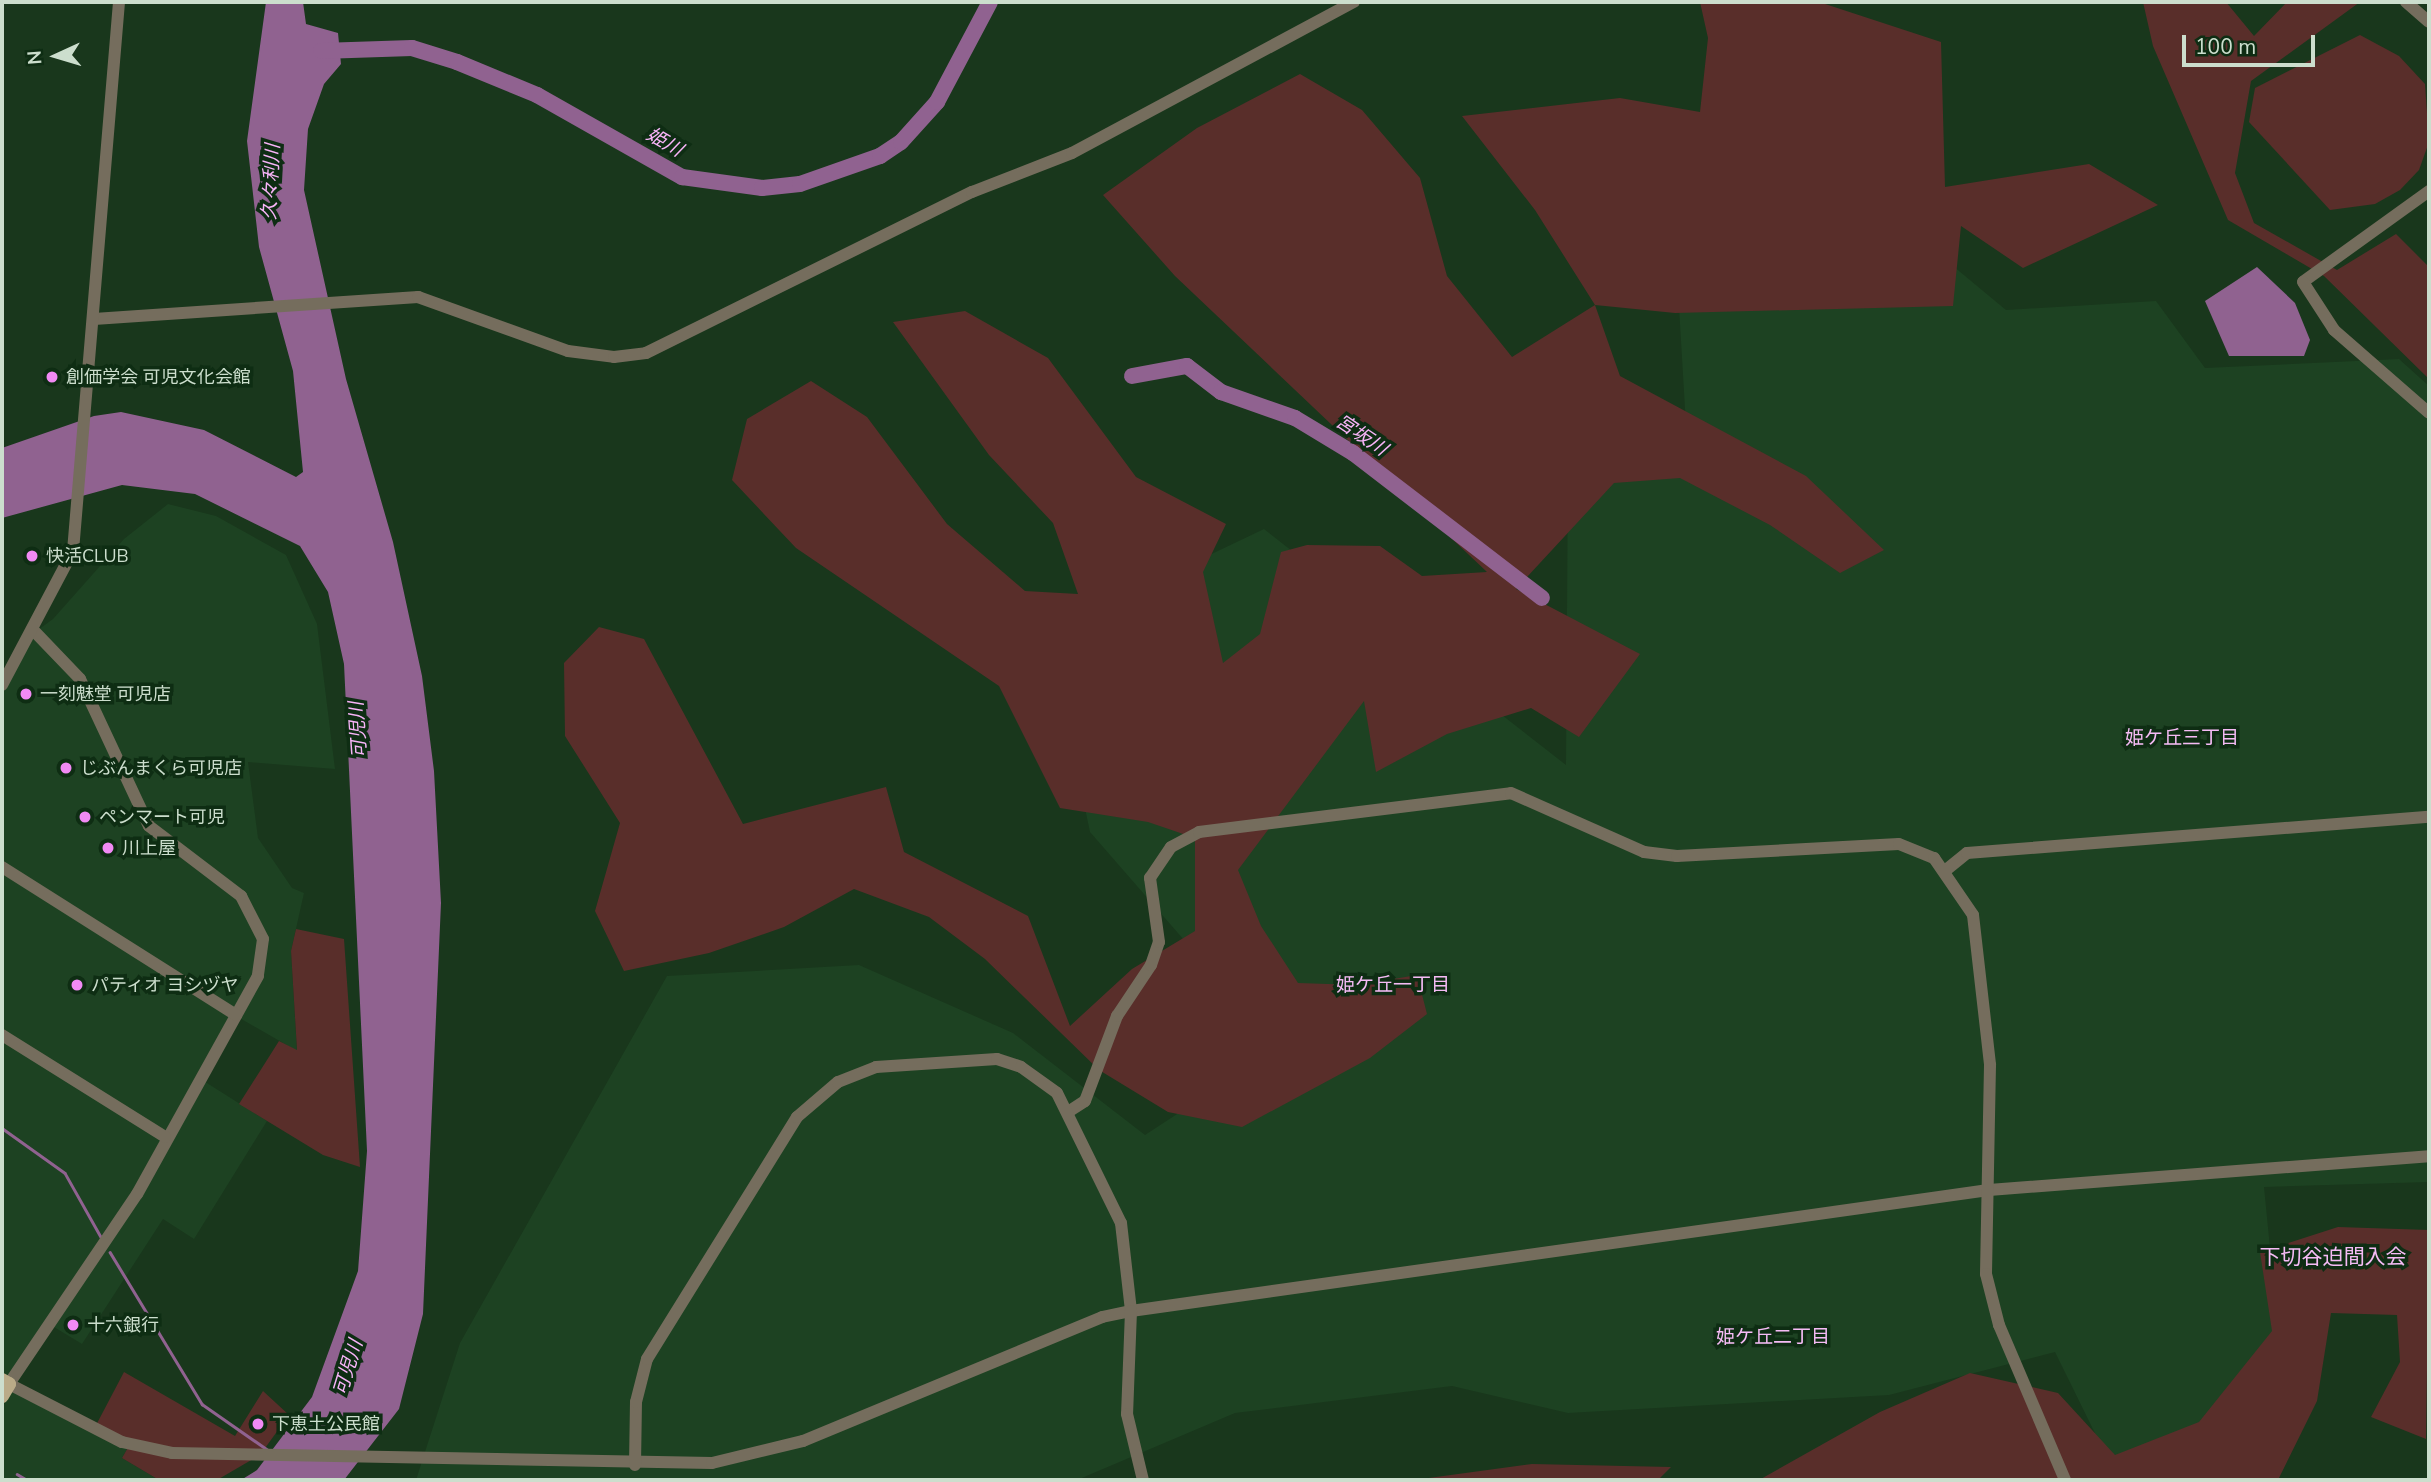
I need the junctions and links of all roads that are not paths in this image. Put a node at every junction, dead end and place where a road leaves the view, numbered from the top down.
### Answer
1 (119, 2) edge
2 (1354, 2) edge
3 (2406, 2) edge
4 (2429, 22) edge
5 (2429, 191) edge
6 (94, 319) junction
7 (2429, 413) edge
8 (35, 632) junction
9 (2, 685) edge
10 (2429, 817) edge
11 (2, 867) edge
12 (1946, 870) junction
13 (236, 1016) junction
14 (2, 1035) edge
15 (1068, 1112) junction
16 (165, 1137) junction
17 (2429, 1156) edge
18 (1989, 1190) junction
19 (1131, 1311) junction
20 (4, 1387) edge
21 (635, 1465) junction
22 (1143, 1480) edge
23 (2065, 1480) edge

1 - 6 street
2 - 6 street
3 - 4 street
5 - 7 street
6 - 8 street
8 - 9 street
8 - 13 street
10 - 12 street
11 - 13 street
12 - 15 street
12 - 18 street
13 - 16 street
14 - 16 street
15 - 19 street
15 - 21 street
16 - 20 street
17 - 18 street
18 - 19 street
18 - 23 street
19 - 21 street
19 - 22 street
20 - 21 street

